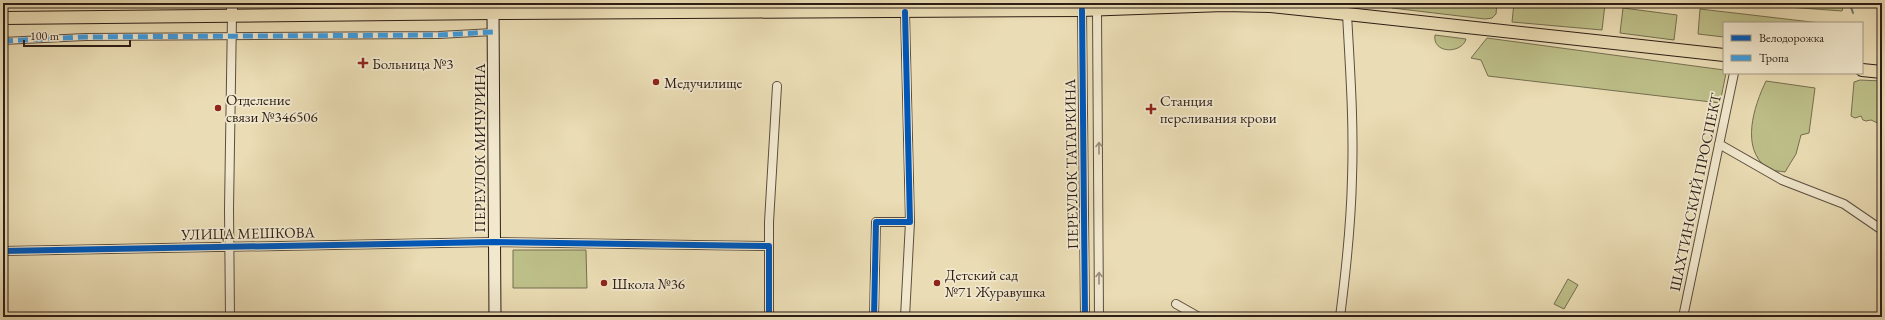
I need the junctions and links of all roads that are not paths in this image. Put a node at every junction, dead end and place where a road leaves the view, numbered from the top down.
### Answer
1 (493, 8) edge
2 (232, 9) edge
3 (899, 9) edge
4 (1082, 10) junction
5 (1097, 10) junction
6 (1347, 14) junction
7 (3, 18) edge
8 (493, 32) junction
9 (232, 36) junction
10 (3, 41) edge
11 (1723, 55) edge
12 (1863, 70) edge
13 (1882, 72) edge
14 (1734, 74) edge
15 (777, 86) dead end
16 (1719, 144) junction
17 (910, 222) junction
18 (1882, 230) edge
19 (494, 242) junction
20 (230, 246) junction
21 (769, 246) junction
22 (3, 251) edge
23 (1176, 304) dead end
24 (230, 317) edge
25 (495, 317) edge
26 (769, 317) edge
27 (874, 317) edge
28 (905, 317) edge
29 (1085, 317) edge
30 (1099, 317) edge
31 (1199, 317) edge
32 (1340, 317) edge
33 (1684, 317) edge

1 - 2 main road
1 - 3 main road
1 - 8 main road, ПЕРЕУЛОК МИЧУРИНА
2 - 7 main road
2 - 9 street
3 - 4 main road
3 - 17 street
4 - 5 main road
4 - 29 street, ПЕРЕУЛОК ТАТАРКИНА
5 - 6 main road
30 -> 5 street, ПЕРЕУЛОК ТАТАРКИНА
6 - 11 main road
6 - 32 street
8 - 9 street
8 - 19 main road, ПЕРЕУЛОК МИЧУРИНА
9 - 10 street
9 - 20 street
12 - 13 main road
14 - 16 street, ШАХТИНСКИЙ ПРОСПЕКТ
15 - 21 street
16 - 18 street
16 - 33 street, ШАХТИНСКИЙ ПРОСПЕКТ
17 - 27 street
17 - 28 street
19 - 20 street, УЛИЦА МЕШКОВА
19 - 21 street, УЛИЦА МЕШКОВА
19 - 25 main road, ПЕРЕУЛОК МИЧУРИНА
20 - 22 street, УЛИЦА МЕШКОВА
20 - 24 street
21 - 26 street
23 - 31 street

